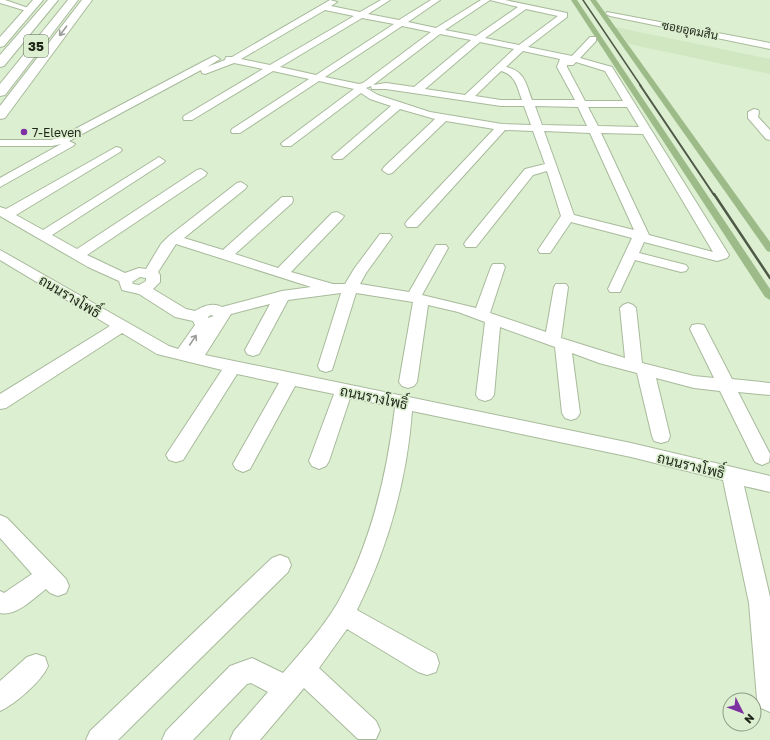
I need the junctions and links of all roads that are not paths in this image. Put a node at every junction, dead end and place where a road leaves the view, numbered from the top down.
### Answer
1 (38, 0) edge
2 (52, 0) edge
3 (64, 0) edge
4 (72, 0) edge
5 (87, 0) edge
6 (336, 0) edge
7 (386, 0) edge
8 (436, 0) edge
9 (486, 0) edge
10 (494, 0) edge
11 (0, 1) edge
12 (525, 6) junction
13 (323, 7) junction
14 (30, 10) junction
15 (610, 14) dead end
16 (361, 15) junction
17 (401, 22) junction
18 (439, 30) junction
19 (266, 31) dead end
20 (478, 39) junction
21 (593, 39) dead end
22 (0, 44) edge
23 (240, 45) dead end
24 (770, 46) edge
25 (519, 50) junction
26 (224, 56) junction
27 (0, 60) edge
28 (569, 61) junction
29 (0, 63) edge
30 (272, 68) junction
31 (499, 68) junction
32 (316, 77) junction
33 (0, 78) edge
34 (365, 88) junction
35 (416, 90) junction
36 (0, 92) edge
37 (467, 98) junction
38 (157, 99) dead end
39 (529, 104) junction
40 (582, 104) junction
41 (631, 104) junction
42 (398, 105) junction
43 (754, 112) dead end
44 (0, 115) edge
45 (188, 118) dead end
46 (443, 118) junction
47 (502, 127) junction
48 (537, 129) junction
49 (594, 130) junction
50 (236, 131) dead end
51 (647, 131) junction
52 (770, 137) edge
53 (0, 143) edge
54 (69, 144) dead end
55 (287, 144) dead end
56 (116, 150) dead end
57 (338, 157) dead end
58 (159, 160) dead end
59 (552, 167) junction
60 (388, 170) dead end
61 (201, 173) dead end
62 (0, 183) edge
63 (241, 186) dead end
64 (287, 200) dead end
65 (3, 213) edge
66 (337, 216) dead end
67 (568, 217) junction
68 (412, 224) dead end
69 (42, 236) junction
70 (385, 237) dead end
71 (642, 238) junction
72 (174, 239) junction
73 (471, 244) dead end
74 (441, 248) dead end
75 (545, 250) dead end
76 (0, 254) edge
77 (77, 255) junction
78 (631, 255) junction
79 (225, 256) junction
80 (498, 267) dead end
81 (681, 268) dead end
82 (150, 273) junction
83 (281, 274) junction
84 (127, 279) junction
85 (562, 287) dead end
86 (334, 288) junction
87 (142, 289) junction
88 (350, 289) junction
89 (615, 289) dead end
90 (282, 296) junction
91 (417, 298) junction
92 (628, 308) dead end
93 (488, 316) junction
94 (210, 319) junction
95 (120, 327) junction
96 (698, 329) dead end
97 (558, 342) junction
98 (253, 350) dead end
99 (189, 358) junction
100 (326, 366) dead end
101 (233, 367) junction
102 (640, 368) junction
103 (290, 379) junction
104 (726, 385) junction
105 (770, 388) edge
106 (344, 390) junction
107 (406, 392) junction
108 (485, 395) dead end
109 (0, 403) edge
110 (571, 414) dead end
111 (661, 436) dead end
112 (176, 455) dead end
113 (762, 457) dead end
114 (319, 461) dead end
115 (243, 464) dead end
116 (732, 475) junction
117 (770, 484) edge
118 (0, 524) edge
119 (280, 565) dead end
120 (0, 602) edge
121 (343, 614) junction
122 (426, 663) dead end
123 (36, 666) dead end
124 (302, 669) junction
125 (286, 688) junction
126 (0, 698) edge
127 (770, 699) edge
128 (367, 730) dead end
129 (98, 740) edge
130 (175, 740) edge
131 (243, 740) edge

1 - 14 main road, 35
2 - 27 highway, 35
2 - 29 highway
3 - 33 highway
4 - 36 highway, 35
5 -> 44 main road, 35
6 - 13 street
7 - 16 street
8 - 17 street
9 - 18 street
10 - 12 street
11 - 14 street
12 - 20 street
12 - 25 street
13 - 16 street
13 - 26 street
14 - 22 main road, 35
15 - 24 street, ซอยอุดมสิน
16 - 17 street
16 - 30 street
17 - 18 street
17 - 32 street
18 - 20 street
18 - 34 street
19 - 23 street
20 - 25 street
20 - 35 street
21 - 28 street
25 - 28 street
25 - 31 street
26 - 30 street
26 - 38 street
26 - 53 street
28 - 40 street
28 - 41 street
30 - 32 street
30 - 45 street
31 - 37 street
31 - 39 street
32 - 34 street
32 - 50 street
34 - 35 street
34 - 42 street
34 - 55 street
35 - 37 street
37 - 39 street
39 - 40 street
39 - 48 street
40 - 41 street
40 - 49 street
41 - 51 street
42 - 46 street
42 - 57 street
43 - 52 street
46 - 47 street
46 - 60 street
47 - 48 street
47 - 68 street
48 - 49 street
48 - 59 street
49 - 51 street
49 - 71 street
51 - 71 street
54 - 62 street
56 - 65 street
58 - 69 street
59 - 67 street
59 - 73 street
61 - 77 street
63 - 72 street
64 - 79 street
65 - 69 street
66 - 83 street
67 - 71 street
67 - 75 street
69 - 77 street
70 - 88 street
71 - 78 street
72 - 79 street
72 - 82 street
74 - 91 street
76 - 95 street, ถนนรางโพธิ์
77 - 84 street
78 - 81 street
78 - 89 street
79 - 83 street
80 - 93 street
82 - 84 street
82 - 87 street
83 - 86 street
84 - 87 street
85 - 97 street
86 - 88 street
86 - 90 street
87 - 94 street
88 - 91 street
88 - 100 street
90 - 94 street
90 - 98 street
91 - 93 street
91 - 107 street
92 - 102 street
93 - 97 street
93 - 108 street
94 - 99 street
95 - 99 street, ถนนรางโพธิ์
95 - 109 street
96 - 104 street
97 - 102 street
97 - 110 street
99 - 101 street, ถนนรางโพธิ์
101 - 103 street, ถนนรางโพธิ์
101 - 112 street
102 - 104 street
102 - 111 street
103 - 106 street, ถนนรางโพธิ์
103 - 115 street
104 - 105 street
104 - 113 street
106 - 107 street, ถนนรางโพธิ์
106 - 114 street
107 - 116 street, ถนนรางโพธิ์
107 - 121 street
116 - 117 street, ถนนรางโพธิ์
116 - 127 street
118 - 120 street
119 - 129 street
121 - 122 street
121 - 124 street
123 - 126 street
124 - 125 street
124 - 128 street
125 - 130 street
125 - 131 street

